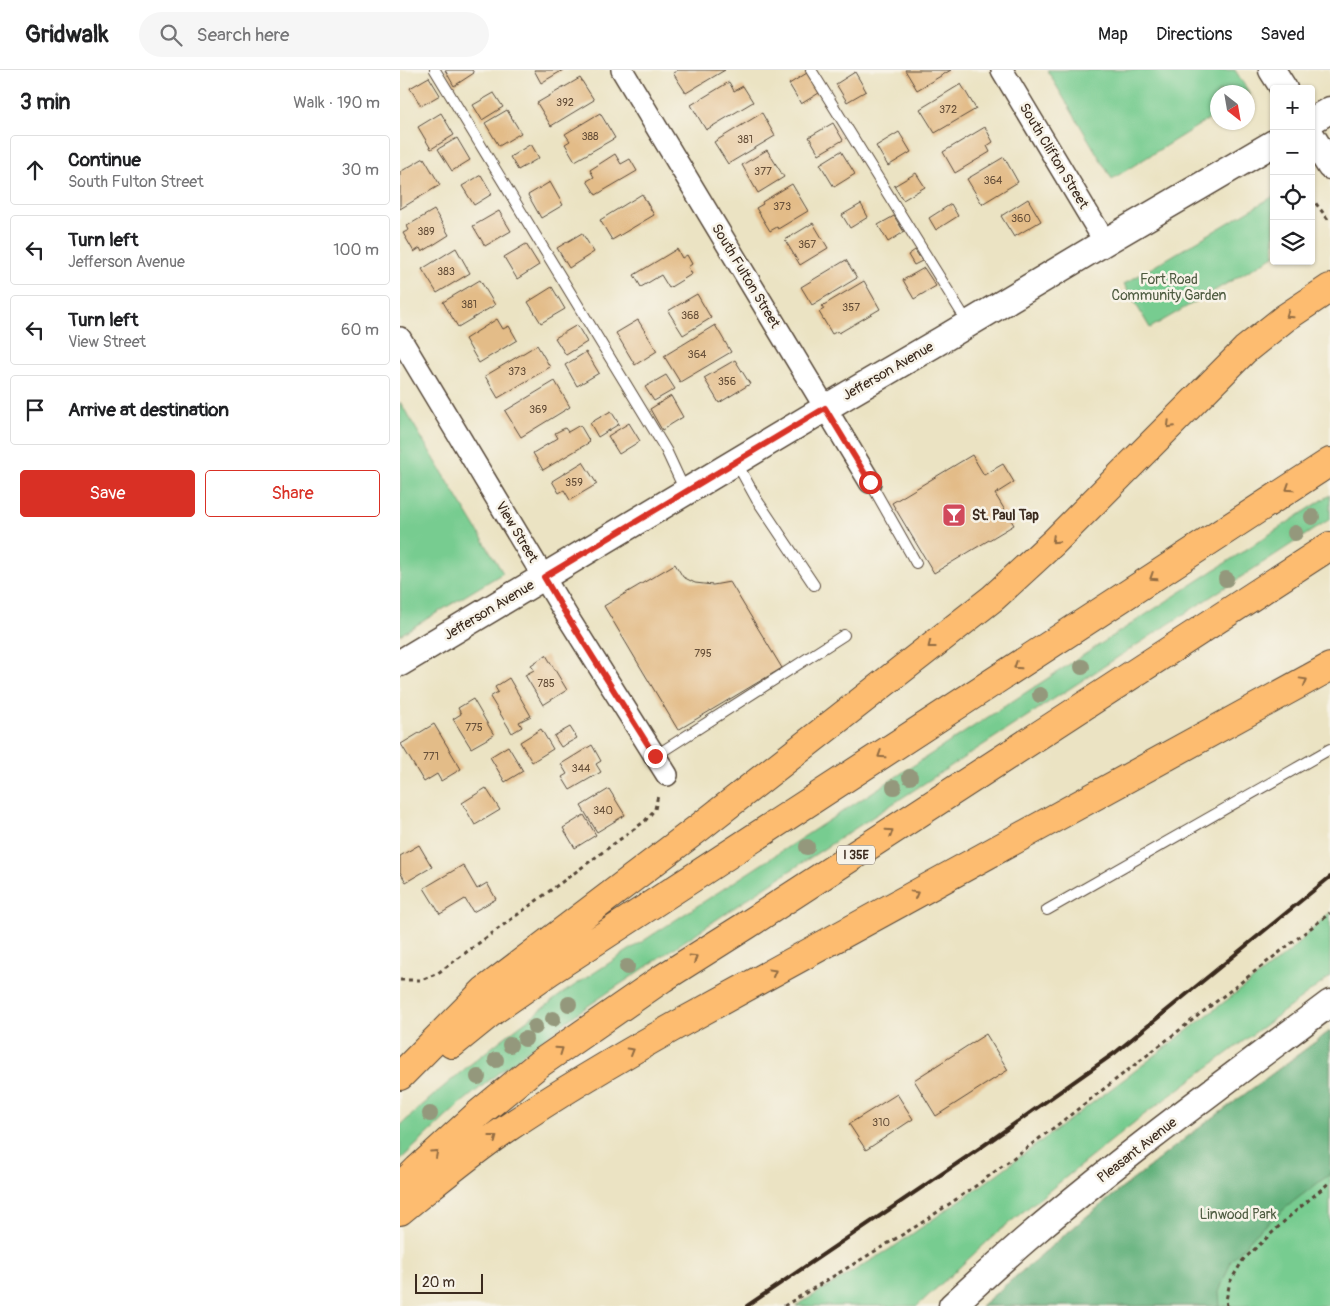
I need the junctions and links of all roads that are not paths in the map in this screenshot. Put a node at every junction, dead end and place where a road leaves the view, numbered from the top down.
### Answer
1 (435, 70) edge
2 (622, 70) edge
3 (811, 70) edge
4 (1002, 70) edge
5 (1272, 70) edge
6 (1281, 85) edge
7 (1330, 110) edge
8 (1315, 119) edge
9 (1315, 142) edge
10 (1270, 144) edge
11 (1330, 166) edge
12 (1104, 242) junction
13 (1330, 288) edge
14 (968, 324) junction
15 (400, 338) edge
16 (825, 408) junction
17 (736, 462) junction
18 (1330, 462) edge
19 (870, 482) joint
20 (685, 492) junction
21 (1330, 546) edge
22 (916, 563) dead end
23 (544, 577) junction
24 (814, 585) dead end
25 (844, 635) dead end
26 (400, 663) edge
27 (1330, 667) edge
28 (1330, 748) edge
29 (655, 756) junction
30 (667, 775) road end
31 (1047, 910) dead end
32 (1330, 1003) edge
33 (400, 1076) edge
34 (400, 1088) edge
35 (400, 1187) edge
36 (400, 1211) edge
37 (952, 1306) edge

1 - 20 lane
2 - 16 street, South Fulton Street
3 - 14 lane
4 - 12 street, South Clifton Street
5 - 6 street
7 - 8 street
9 - 11 street
10 - 12 street, Jefferson Avenue
12 - 14 street, Jefferson Avenue
13 -> 33 highway
14 - 16 street, Jefferson Avenue
15 - 23 street, View Street
16 - 17 street, Jefferson Avenue
16 - 19 street, South Fulton Street
17 - 20 street, Jefferson Avenue
17 - 24 lane
18 -> 34 highway
19 - 22 lane
20 - 23 street, Jefferson Avenue
35 -> 21 highway, I 35E
23 - 26 street, Jefferson Avenue
23 - 29 street, View Street
25 - 29 lane
36 -> 27 highway
28 - 31 lane
29 - 30 street, View Street
32 - 37 street, Pleasant Avenue

